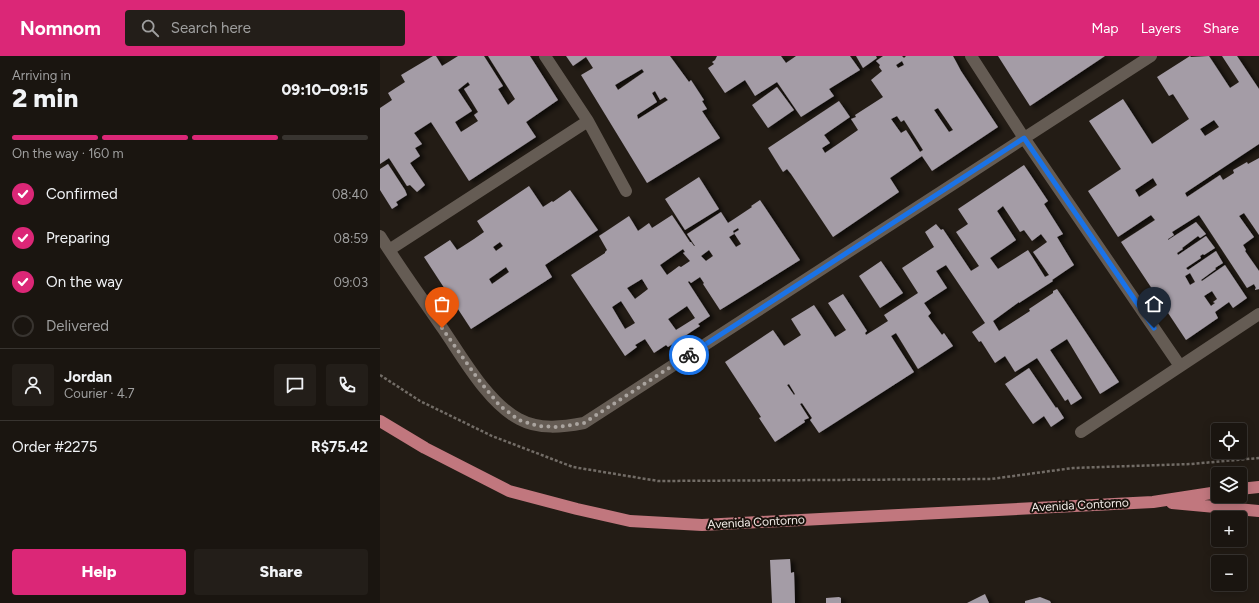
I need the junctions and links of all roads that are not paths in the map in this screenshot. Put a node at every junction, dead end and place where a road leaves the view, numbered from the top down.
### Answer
1 (545, 56) edge
2 (971, 56) edge
3 (1151, 56) edge
4 (588, 121) junction
5 (1024, 138) junction
6 (626, 191) dead end
7 (380, 236) edge
8 (389, 250) junction
9 (1259, 314) edge
10 (1180, 366) junction
11 (380, 421) edge
12 (1081, 432) dead end
13 (1259, 487) edge
14 (1247, 488) edge
15 (1211, 493) edge
16 (1153, 502) junction
17 (1259, 511) edge

1 - 4 street
2 - 5 street
3 - 5 street
4 - 6 street
4 - 8 street
5 - 8 street
5 - 10 street
7 - 8 street
9 - 10 street
10 - 12 street
11 - 16 main road, Avenida Contorno
13 - 14 main road
15 - 16 main road, Avenida Contorno
16 - 17 main road, Avenida Contorno

